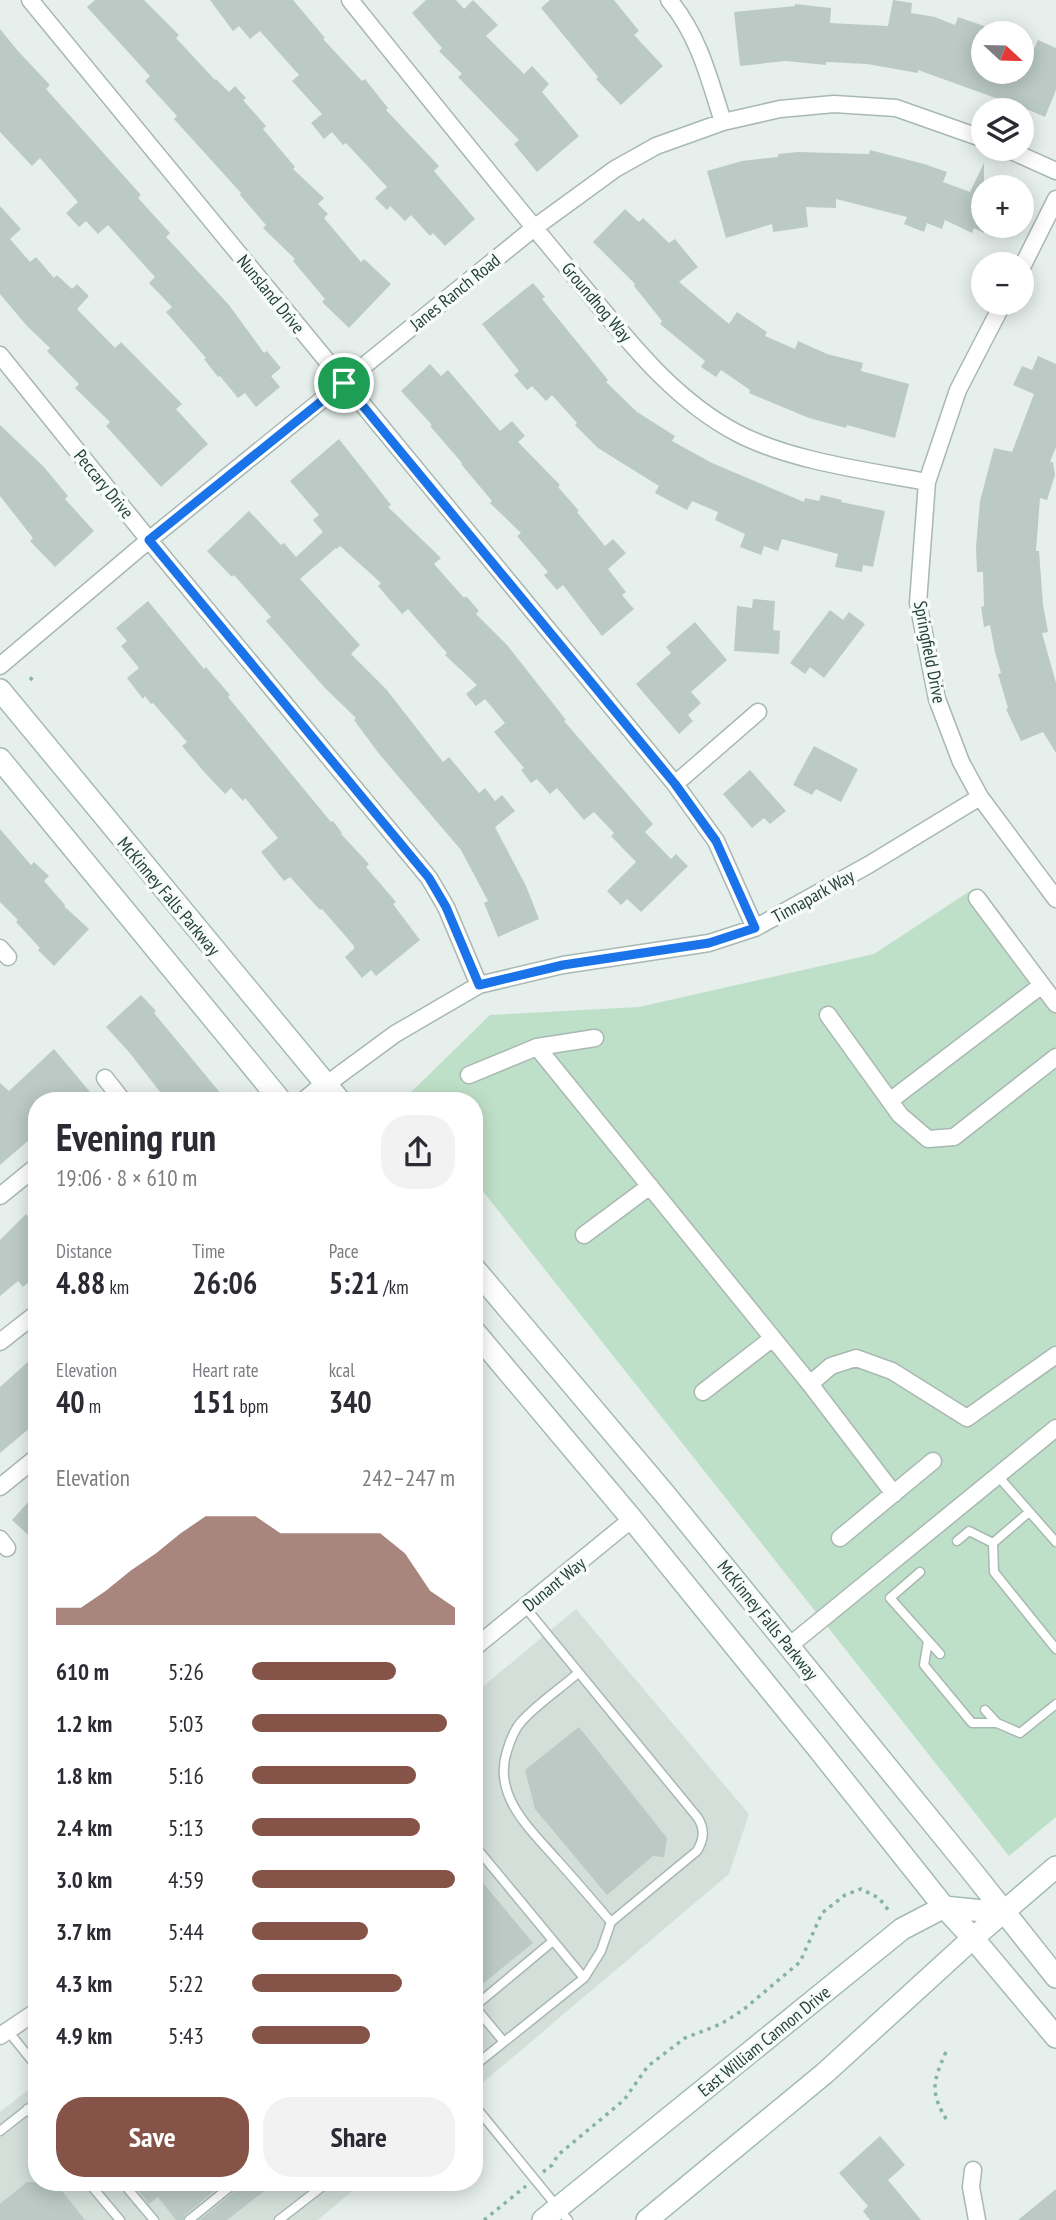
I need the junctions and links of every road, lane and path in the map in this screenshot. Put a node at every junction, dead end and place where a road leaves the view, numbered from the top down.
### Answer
1 (30, 0) edge
2 (350, 0) edge
3 (669, 0) edge
4 (723, 122) junction
5 (971, 134) edge
6 (1034, 161) edge
7 (1056, 171) edge
8 (1056, 199) edge
9 (534, 228) junction
10 (1030, 252) edge
11 (997, 315) edge
12 (0, 355) edge
13 (344, 383) junction
14 (927, 482) junction
15 (149, 540) junction
16 (0, 666) edge
17 (35, 676) dead end
18 (30, 680) dead end
19 (0, 690) edge
20 (758, 712) dead end
21 (0, 759) edge
22 (675, 784) junction
23 (980, 797) junction
24 (977, 898) dead end
25 (1056, 899) edge
26 (755, 928) junction
27 (479, 985) junction
28 (1042, 985) junction
29 (1056, 1004) edge
30 (828, 1015) dead end
31 (595, 1038) dead end
32 (537, 1047) junction
33 (1056, 1057) edge
34 (469, 1075) dead end
35 (105, 1078) dead end
36 (115, 1092) edge
37 (274, 1092) edge
38 (332, 1092) edge
39 (334, 1092) edge
40 (891, 1100) junction
41 (28, 1173) edge
42 (650, 1186) junction
43 (0, 1196) edge
44 (584, 1235) dead end
45 (483, 1279) edge
46 (28, 1319) edge
47 (773, 1338) junction
48 (0, 1342) edge
49 (483, 1342) edge
50 (1056, 1355) edge
51 (810, 1384) junction
52 (704, 1392) dead end
53 (1056, 1428) edge
54 (933, 1461) dead end
55 (28, 1464) edge
56 (997, 1475) junction
57 (0, 1487) edge
58 (894, 1494) junction
59 (1029, 1512) junction
60 (632, 1519) junction
61 (840, 1538) dead end
62 (957, 1541) dead end
63 (1056, 1542) edge
64 (993, 1543) junction
65 (920, 1572) dead end
66 (525, 1607) junction
67 (483, 1641) edge
68 (928, 1641) junction
69 (789, 1646) junction
70 (1056, 1649) edge
71 (940, 1654) dead end
72 (578, 1673) junction
73 (1056, 1704) edge
74 (985, 1710) dead end
75 (997, 1723) junction
76 (483, 1856) edge
77 (1056, 1867) edge
78 (944, 1907) junction
79 (889, 1911) dead end
80 (1003, 1913) junction
81 (611, 1922) junction
82 (973, 1938) junction
83 (553, 1941) junction
84 (584, 1978) junction
85 (1056, 1978) edge
86 (483, 1999) edge
87 (483, 2016) edge
88 (28, 2017) edge
89 (4, 2033) edge
90 (1056, 2036) edge
91 (504, 2042) junction
92 (946, 2052) dead end
93 (28, 2058) edge
94 (483, 2059) edge
95 (27, 2109) edge
96 (483, 2116) edge
97 (948, 2122) dead end
98 (0, 2130) edge
99 (973, 2170) dead end
100 (534, 2179) junction
101 (96, 2191) edge
102 (130, 2191) edge
103 (225, 2191) edge
104 (316, 2191) edge
105 (556, 2216) edge
106 (120, 2220) edge
107 (154, 2220) edge
108 (189, 2220) edge
109 (279, 2220) edge
110 (484, 2220) edge
111 (647, 2220) edge
112 (977, 2220) edge

1 - 13 street, Nunsland Drive
2 - 9 street, Groundhog Way
3 - 4 street
4 - 5 street, Janes Ranch Road
4 - 9 street, Janes Ranch Road
6 - 7 street
8 - 10 street
9 - 13 street, Janes Ranch Road
9 - 14 street, Groundhog Way
11 - 14 street, Springfield Drive
12 - 15 street, Peccary Drive
13 - 15 street, Janes Ranch Road
13 - 22 street, Nunsland Drive
14 - 23 street, Springfield Drive
15 - 16 street, Janes Ranch Road
15 - 27 street, Peccary Drive
17 - 18 path
19 - 38 main road, McKinney Falls Parkway
20 - 22 street
21 - 37 main road
22 - 26 street, Nunsland Drive
23 - 25 street, Springfield Drive
23 - 26 street, Tinnapark Way
24 - 28 street
26 - 27 street, Tinnapark Way
27 - 39 street, Tinnapark Way
28 - 29 street
28 - 40 street
30 - 40 street
31 - 32 street
32 - 34 street
32 - 42 street
33 - 40 street
35 - 36 street
41 - 43 street
42 - 44 street
42 - 47 street
45 - 69 main road, McKinney Falls Parkway
46 - 48 street
47 - 51 street
47 - 52 street
49 - 60 main road
50 - 51 street
51 - 58 street
53 - 56 street
54 - 58 street
55 - 57 street
56 - 59 lane
56 - 69 street
58 - 61 street
59 - 63 lane
59 - 64 lane
60 - 66 street, Dunant Way
60 - 78 main road
62 - 64 lane
64 - 70 lane
65 - 68 lane
66 - 67 street, Dunant Way
66 - 72 lane
68 - 71 lane
68 - 75 lane
69 - 80 main road, McKinney Falls Parkway
72 - 81 lane
72 - 81 lane
73 - 75 lane
74 - 75 lane
76 - 83 lane
77 - 80 main road
78 - 80 main road
78 - 82 main road
78 - 105 main road, East William Cannon Drive
79 - 100 path
80 - 82 main road
80 - 85 main road, McKinney Falls Parkway
81 - 84 lane
82 - 90 main road
82 - 111 main road
83 - 84 lane
83 - 86 lane
84 - 91 lane
87 - 91 lane
88 - 89 street
89 - 93 lane
91 - 94 lane
92 - 97 path
95 - 98 lane
96 - 100 lane
99 - 112 street
100 - 105 lane
100 - 110 path
101 - 106 lane
102 - 107 lane
103 - 108 lane
104 - 109 lane

